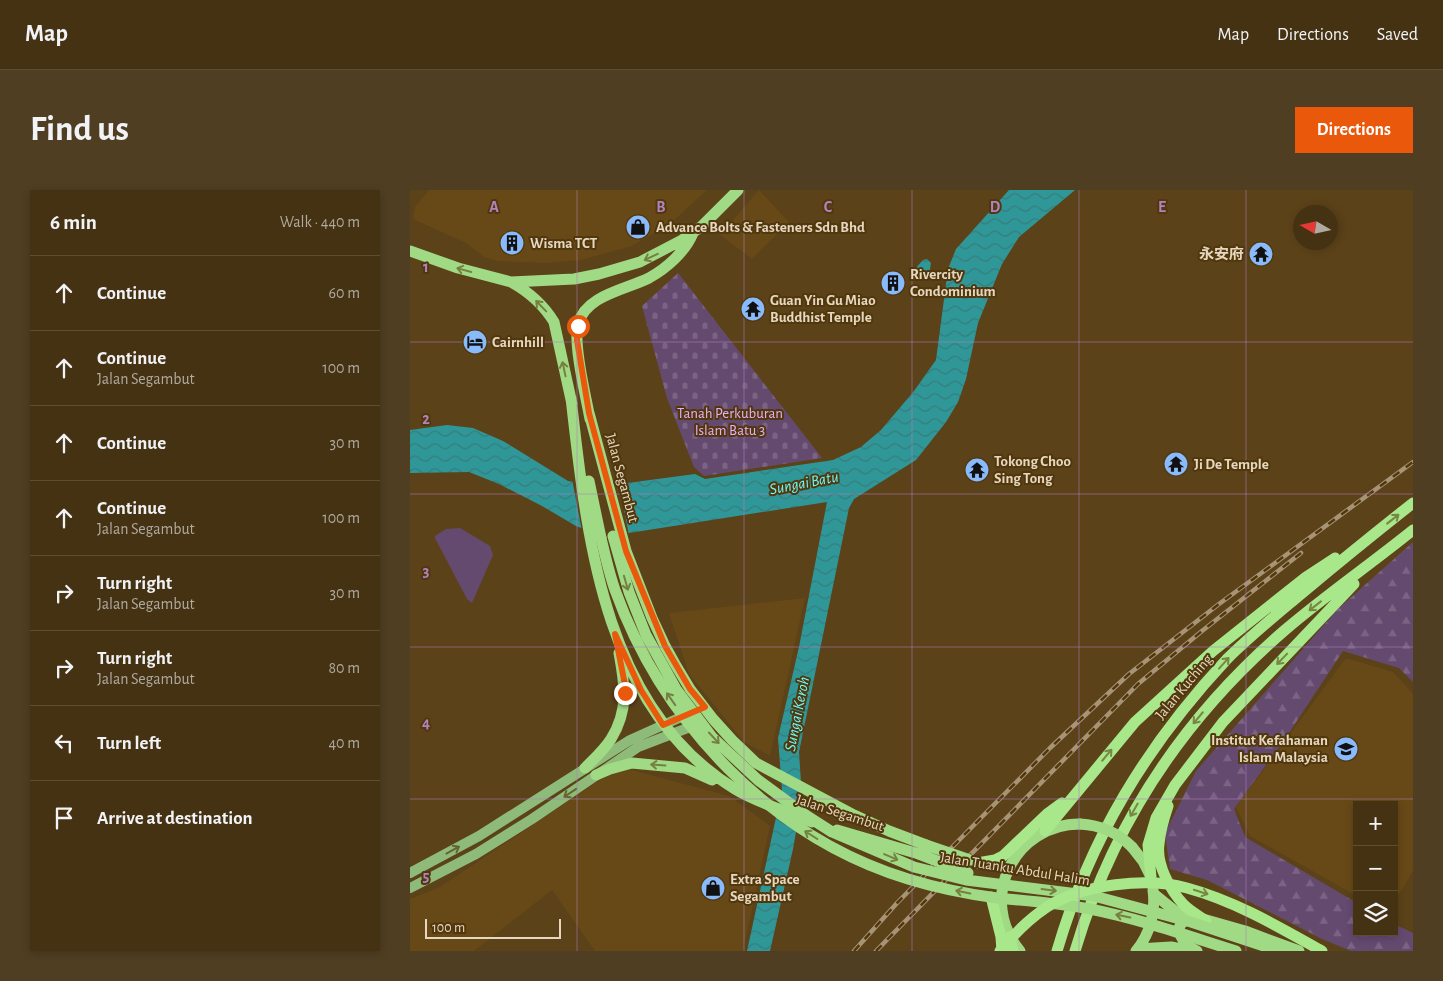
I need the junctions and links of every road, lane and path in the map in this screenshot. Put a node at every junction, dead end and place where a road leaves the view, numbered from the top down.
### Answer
1 (735, 191) edge
2 (693, 232) junction
3 (410, 251) edge
4 (512, 282) junction
5 (571, 398) junction
6 (589, 413) junction
7 (1413, 503) edge
8 (1413, 530) edge
9 (1372, 535) junction
10 (1382, 555) junction
11 (615, 634) junction
12 (705, 707) junction
13 (713, 719) junction
14 (663, 725) junction
15 (672, 734) junction
16 (585, 768) junction
17 (596, 775) junction
18 (1175, 785) junction
19 (736, 790) junction
20 (1076, 793) junction
21 (1045, 831) junction
22 (923, 849) junction
23 (1016, 857) junction
24 (973, 862) junction
25 (410, 873) edge
26 (1151, 878) junction
27 (410, 888) edge
28 (1154, 894) junction
29 (991, 898) junction
30 (1002, 911) junction
31 (1206, 921) junction
32 (1010, 937) junction
33 (1137, 950) edge
34 (1001, 951) edge
35 (1013, 951) edge
36 (1020, 951) edge
37 (1057, 951) edge
38 (1075, 951) edge
39 (1192, 951) edge
40 (1197, 951) edge
41 (1236, 951) edge
42 (1279, 951) edge
43 (1299, 951) edge
44 (1322, 951) edge

1 - 2 main road
2 -> 4 main road
2 - 6 main road
4 -> 3 main road
5 -> 4 main road
5 - 11 main road, Jalan Segambut
41 -> 5 main road, Jalan Tuanku Abdul Halim, bridge
6 - 12 main road, Jalan Segambut
6 -> 42 main road, Jalan Tuanku Abdul Halim, bridge
9 -> 7 highway, Jalan Kuching
8 - 10 highway, Jalan Kuching
20 -> 9 highway
37 -> 9 highway, Jalan Kuching
10 -> 18 highway
10 -> 38 highway, Jalan Kuching
11 - 14 main road, Jalan Segambut
11 - 16 main road
12 - 13 main road, Jalan Segambut
12 - 14 main road
13 - 15 main road
13 - 22 main road, Jalan Segambut
14 - 15 main road, Jalan Segambut
14 - 16 main road
15 - 17 main road
15 - 19 main road, Jalan Segambut
25 -> 16 main road
19 -> 17 main road
17 -> 27 main road
18 - 26 highway
18 - 31 highway
19 - 22 main road, Jalan Segambut, bridge
20 - 21 highway
20 - 24 highway
21 - 23 main road
21 - 26 main road, bridge
22 - 24 main road, Jalan Segambut, bridge
22 - 29 main road, Jalan Segambut, bridge
23 - 24 main road, Jalan Segambut
23 - 30 main road
26 - 28 main road
28 - 31 main road
28 - 33 main road
29 - 30 main road, Jalan Segambut
29 - 34 highway
30 - 32 main road
31 - 40 main road
31 - 43 main road
32 - 35 highway
32 - 36 main road
33 - 39 main road
34 -> 44 highway, bridge

